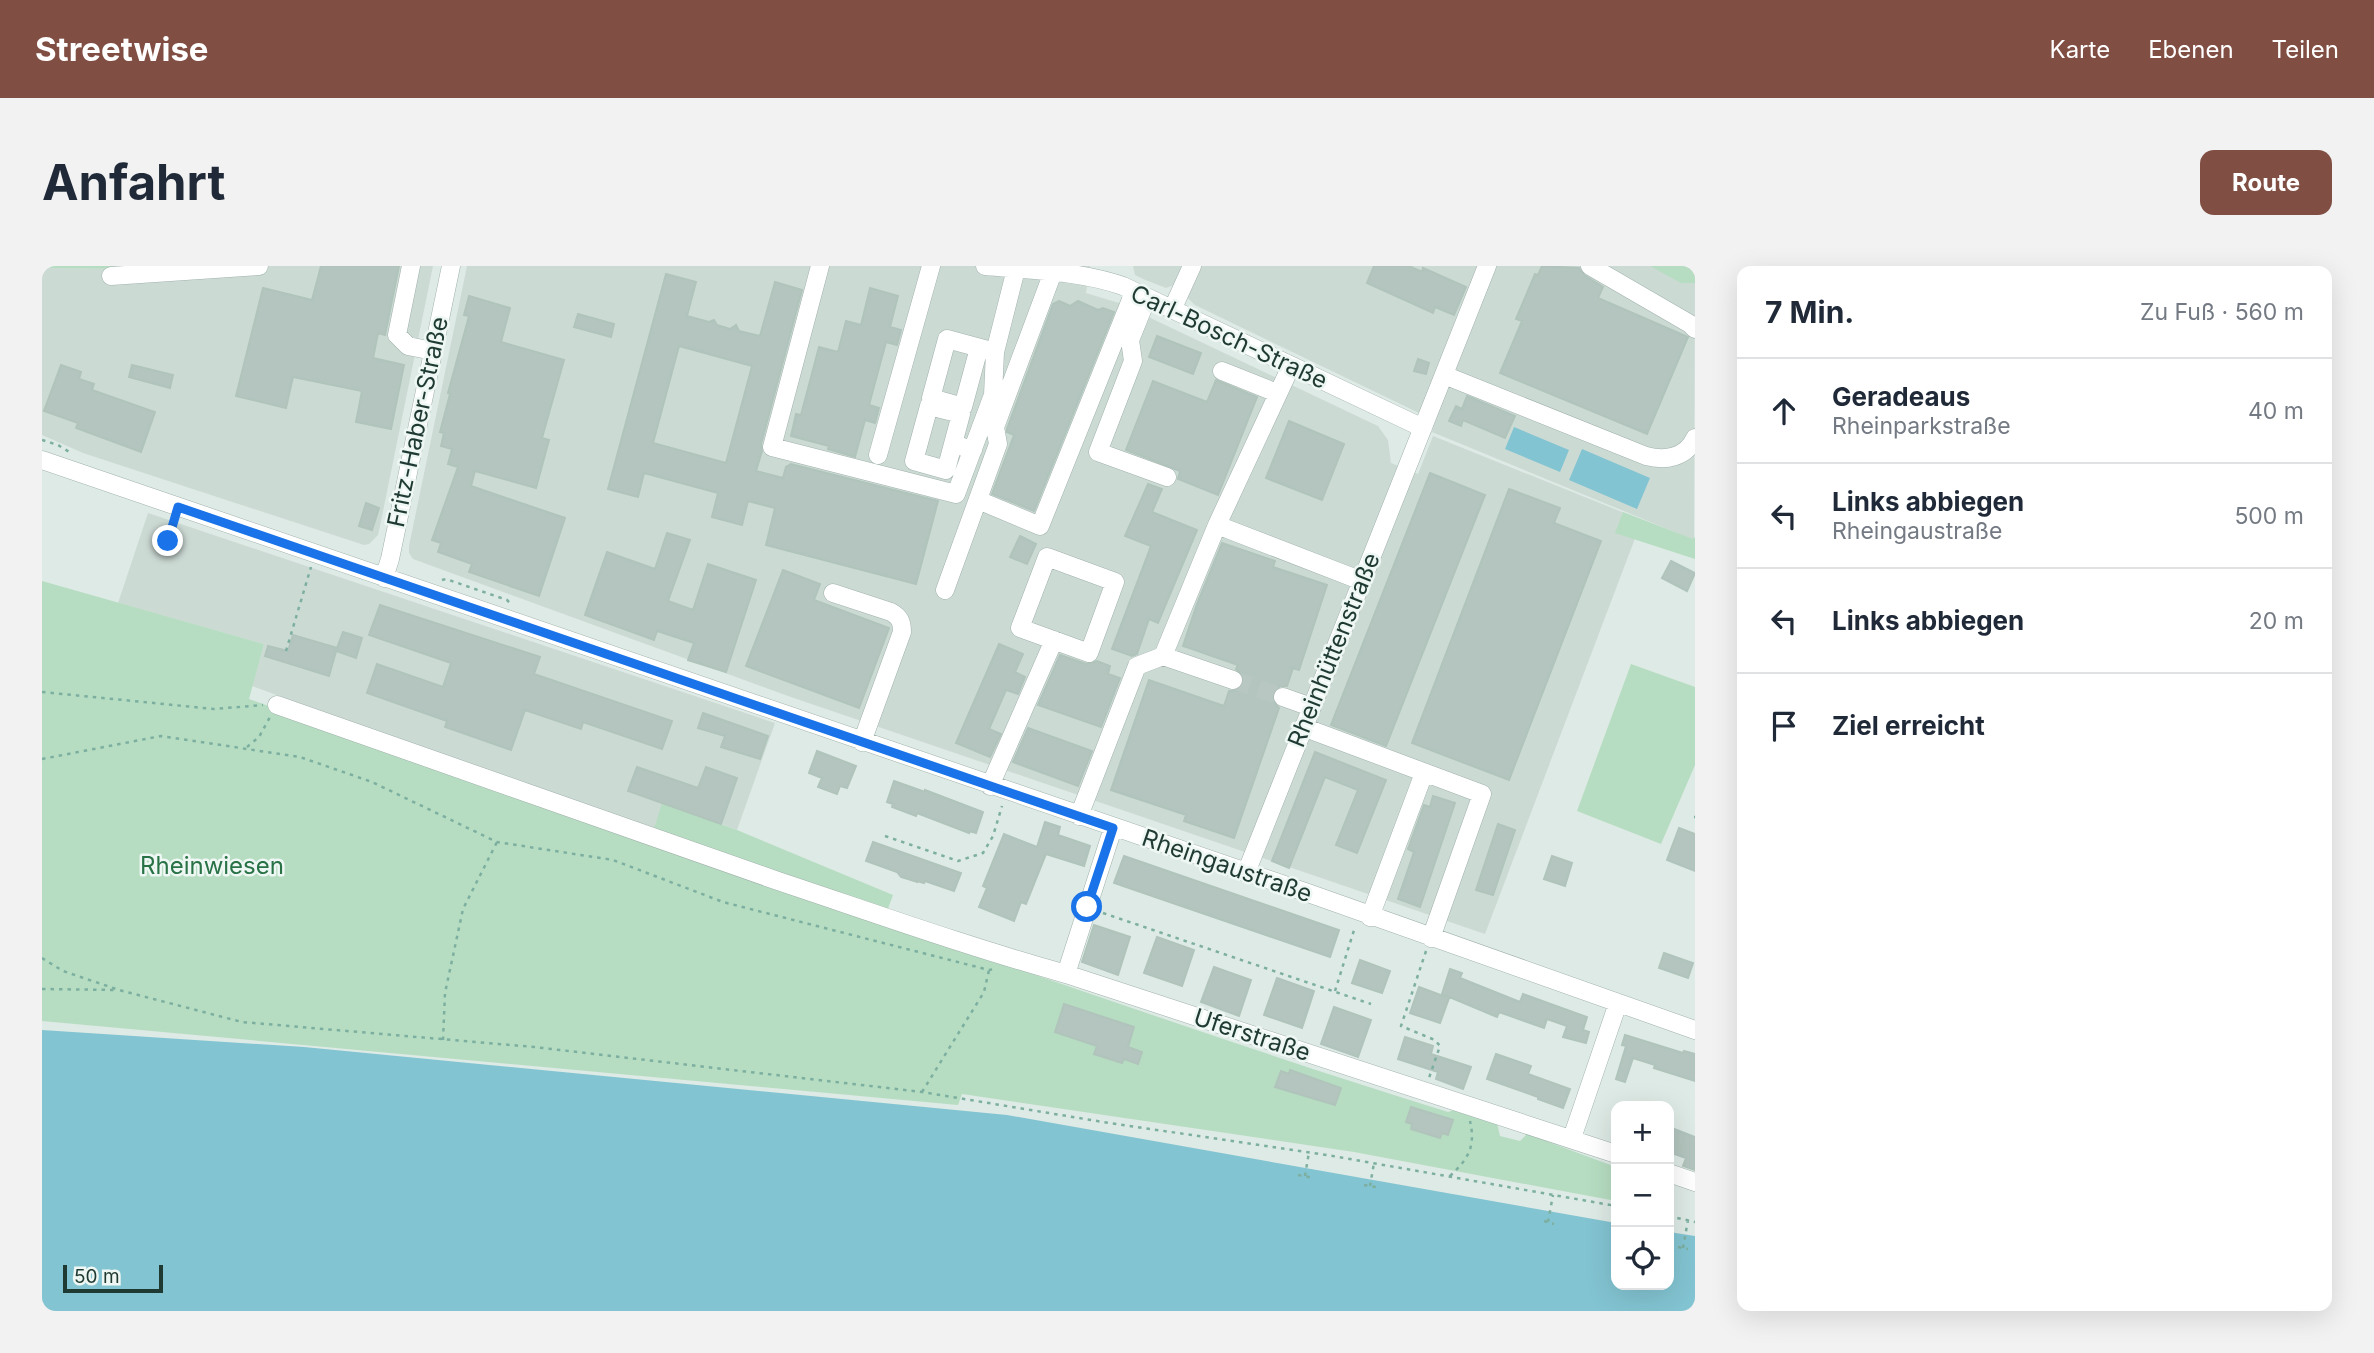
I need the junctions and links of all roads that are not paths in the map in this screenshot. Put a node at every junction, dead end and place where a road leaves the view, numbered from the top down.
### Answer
1 (259, 266) edge
2 (411, 266) edge
3 (451, 266) edge
4 (820, 266) edge
5 (931, 266) edge
6 (985, 266) edge
7 (1192, 266) edge
8 (1487, 266) edge
9 (1590, 266) edge
10 (1016, 269) junction
11 (1053, 272) junction
12 (1108, 273) edge
13 (111, 276) dead end
14 (1140, 295) junction
15 (1172, 310) junction
16 (1695, 329) edge
17 (433, 351) junction
18 (1290, 366) junction
19 (1222, 371) dead end
20 (1444, 375) junction
21 (1277, 393) junction
22 (1423, 428) junction
23 (1695, 438) edge
24 (953, 444) dead end
25 (973, 450) junction
26 (878, 455) dead end
27 (42, 460) edge
28 (1167, 477) dead end
29 (978, 500) junction
30 (1217, 525) junction
31 (384, 578) junction
32 (1362, 581) junction
33 (945, 590) dead end
34 (833, 593) dead end
35 (1054, 640) junction
36 (1163, 656) junction
37 (1233, 680) tunnel mouth
38 (1283, 697) tunnel mouth
39 (277, 705) road end
40 (1311, 707) junction
41 (1303, 727) junction
42 (862, 742) junction
43 (1424, 772) junction
44 (990, 786) junction
45 (1079, 816) junction
46 (1113, 828) junction
47 (1246, 873) junction
48 (1363, 921) junction
49 (1428, 945) junction
50 (1066, 974) junction
51 (1618, 1003) junction
52 (1695, 1030) edge
53 (1572, 1138) junction
54 (1611, 1152) edge
55 (1674, 1175) edge
56 (1695, 1182) edge

1 - 13 street
2 - 17 street
3 - 17 street, Fritz-Haber-Straße
4 - 25 street
5 - 26 street
6 - 10 street, Carl-Bosch-Straße
7 - 15 street
8 - 20 street, Rheinhüttenstraße
9 - 16 street
10 - 11 street, Carl-Bosch-Straße
10 - 25 street
11 - 12 street, Carl-Bosch-Straße
11 - 29 street
12 - 14 street, Carl-Bosch-Straße
14 - 15 street, Carl-Bosch-Straße
14 - 28 street
14 - 29 street
15 - 18 street, Carl-Bosch-Straße
17 - 31 street, Fritz-Haber-Straße
18 - 21 street
18 - 22 street, Carl-Bosch-Straße
19 - 21 street
20 - 22 street, Rheinhüttenstraße
20 - 23 street
21 - 30 street
22 - 32 street, Rheinhüttenstraße
24 - 25 street
27 - 31 street, Rheingaustraße
29 - 33 street
30 - 32 street
30 - 36 street
31 - 42 street, Rheingaustraße
32 - 40 street, Rheinhüttenstraße
34 - 42 street
35 - 35 street
35 - 44 street
36 - 37 street
36 - 45 street
38 - 40 street
39 - 50 street, Uferstraße
40 - 41 street, Rheinhüttenstraße
41 - 43 street
41 - 47 street, Rheinhüttenstraße
42 - 44 street, Rheingaustraße
43 - 48 street
43 - 49 street
44 - 45 street, Rheingaustraße
45 - 46 street, Rheingaustraße
46 - 47 street, Rheingaustraße
46 - 50 street
47 - 48 street, Rheingaustraße
48 - 49 street, Rheingaustraße
49 - 51 street, Rheingaustraße
50 - 53 street, Uferstraße
51 - 52 street, Rheingaustraße
51 - 53 street
53 - 54 street, Uferstraße
55 - 56 street

